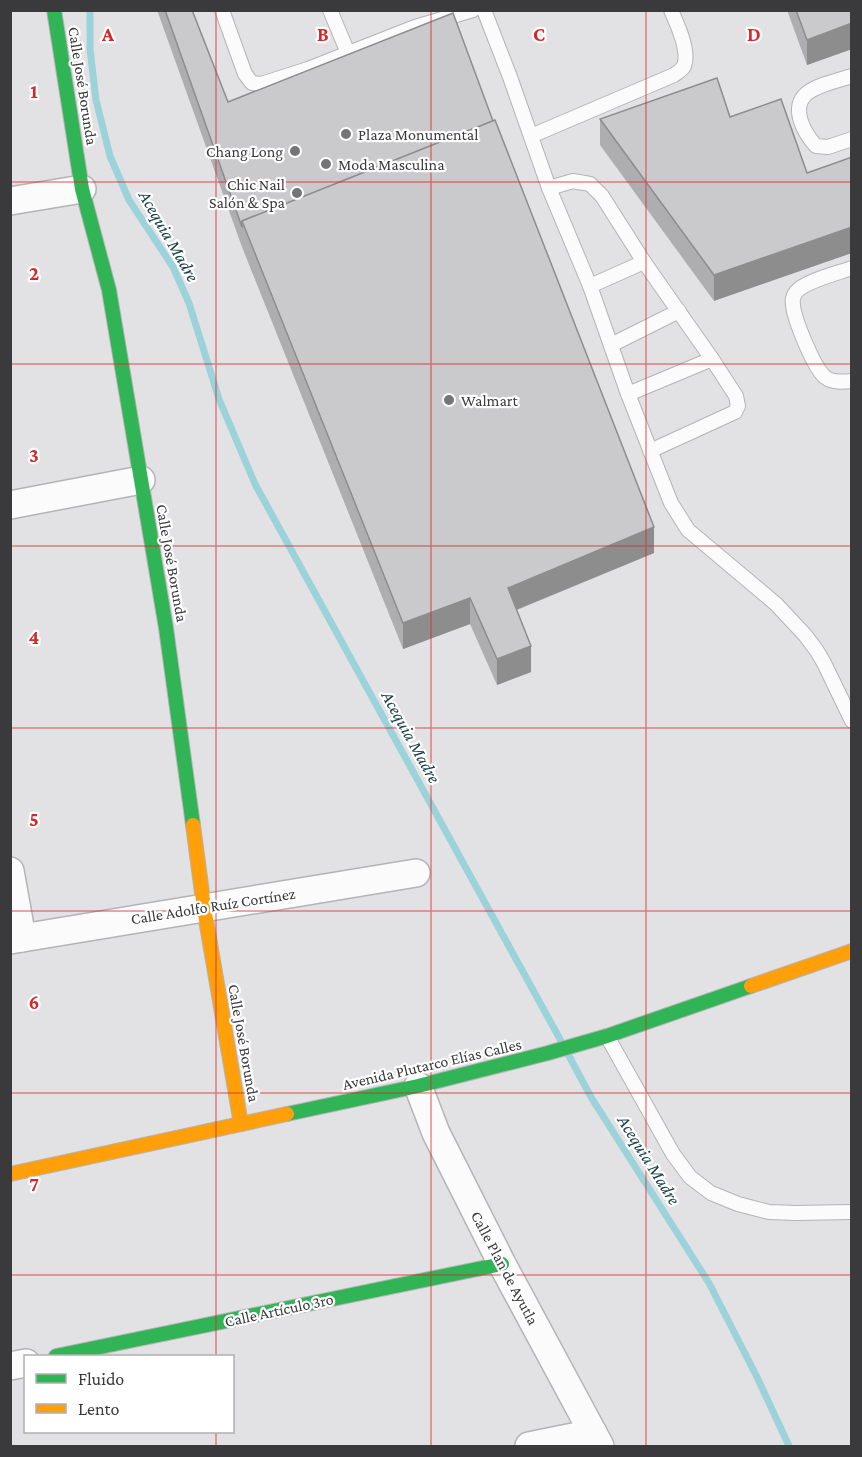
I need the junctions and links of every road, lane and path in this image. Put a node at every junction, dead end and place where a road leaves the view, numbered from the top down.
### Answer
1 (54, 10) edge
2 (222, 10) edge
3 (330, 10) edge
4 (473, 10) edge
5 (484, 10) edge
6 (673, 11) edge
7 (348, 53) junction
8 (852, 76) edge
9 (531, 136) junction
10 (852, 139) edge
11 (549, 188) junction
12 (82, 189) junction
13 (10, 201) edge
14 (644, 262) junction
15 (851, 270) edge
16 (590, 286) junction
17 (679, 311) junction
18 (611, 345) junction
19 (712, 359) junction
20 (852, 381) edge
21 (628, 394) junction
22 (650, 451) junction
23 (141, 480) junction
24 (10, 505) edge
25 (852, 721) edge
26 (10, 871) edge
27 (416, 873) dead end
28 (204, 908) junction
29 (16, 939) edge
30 (852, 951) edge
31 (607, 1036) junction
32 (418, 1086) junction
33 (241, 1124) junction
34 (10, 1174) edge
35 (852, 1212) edge
36 (502, 1264) junction
37 (61, 1355) edge
38 (597, 1440) edge
39 (529, 1446) edge

1 - 12 street, Calle José Borunda
2 - 7 lane
3 - 7 lane
4 - 7 lane
5 - 9 lane
6 - 9 lane
8 - 10 lane
9 - 11 lane
11 - 14 lane
11 - 16 lane
12 - 13 street
12 - 23 street, Calle José Borunda
14 - 16 lane
14 - 17 lane
15 - 20 lane
16 - 18 lane
17 - 18 lane
17 - 19 lane
18 - 21 lane
19 - 21 lane
19 - 22 lane
21 - 22 lane
22 - 25 lane
23 - 24 street
23 - 28 street, Calle José Borunda
26 - 29 street
27 - 28 street, Calle Adolfo Ruíz Cortínez
28 - 29 street, Calle Adolfo Ruíz Cortínez
28 - 33 street, Calle José Borunda
30 - 31 street, Avenida Plutarco Elías Calles
31 - 32 street, Avenida Plutarco Elías Calles
31 - 35 lane
32 - 33 street, Avenida Plutarco Elías Calles
32 - 36 street, Calle Plan de Ayutla
33 - 34 street, Avenida Plutarco Elías Calles
36 - 37 street, Calle Artículo 3ro
36 - 38 street, Calle Plan de Ayutla
38 - 39 street

